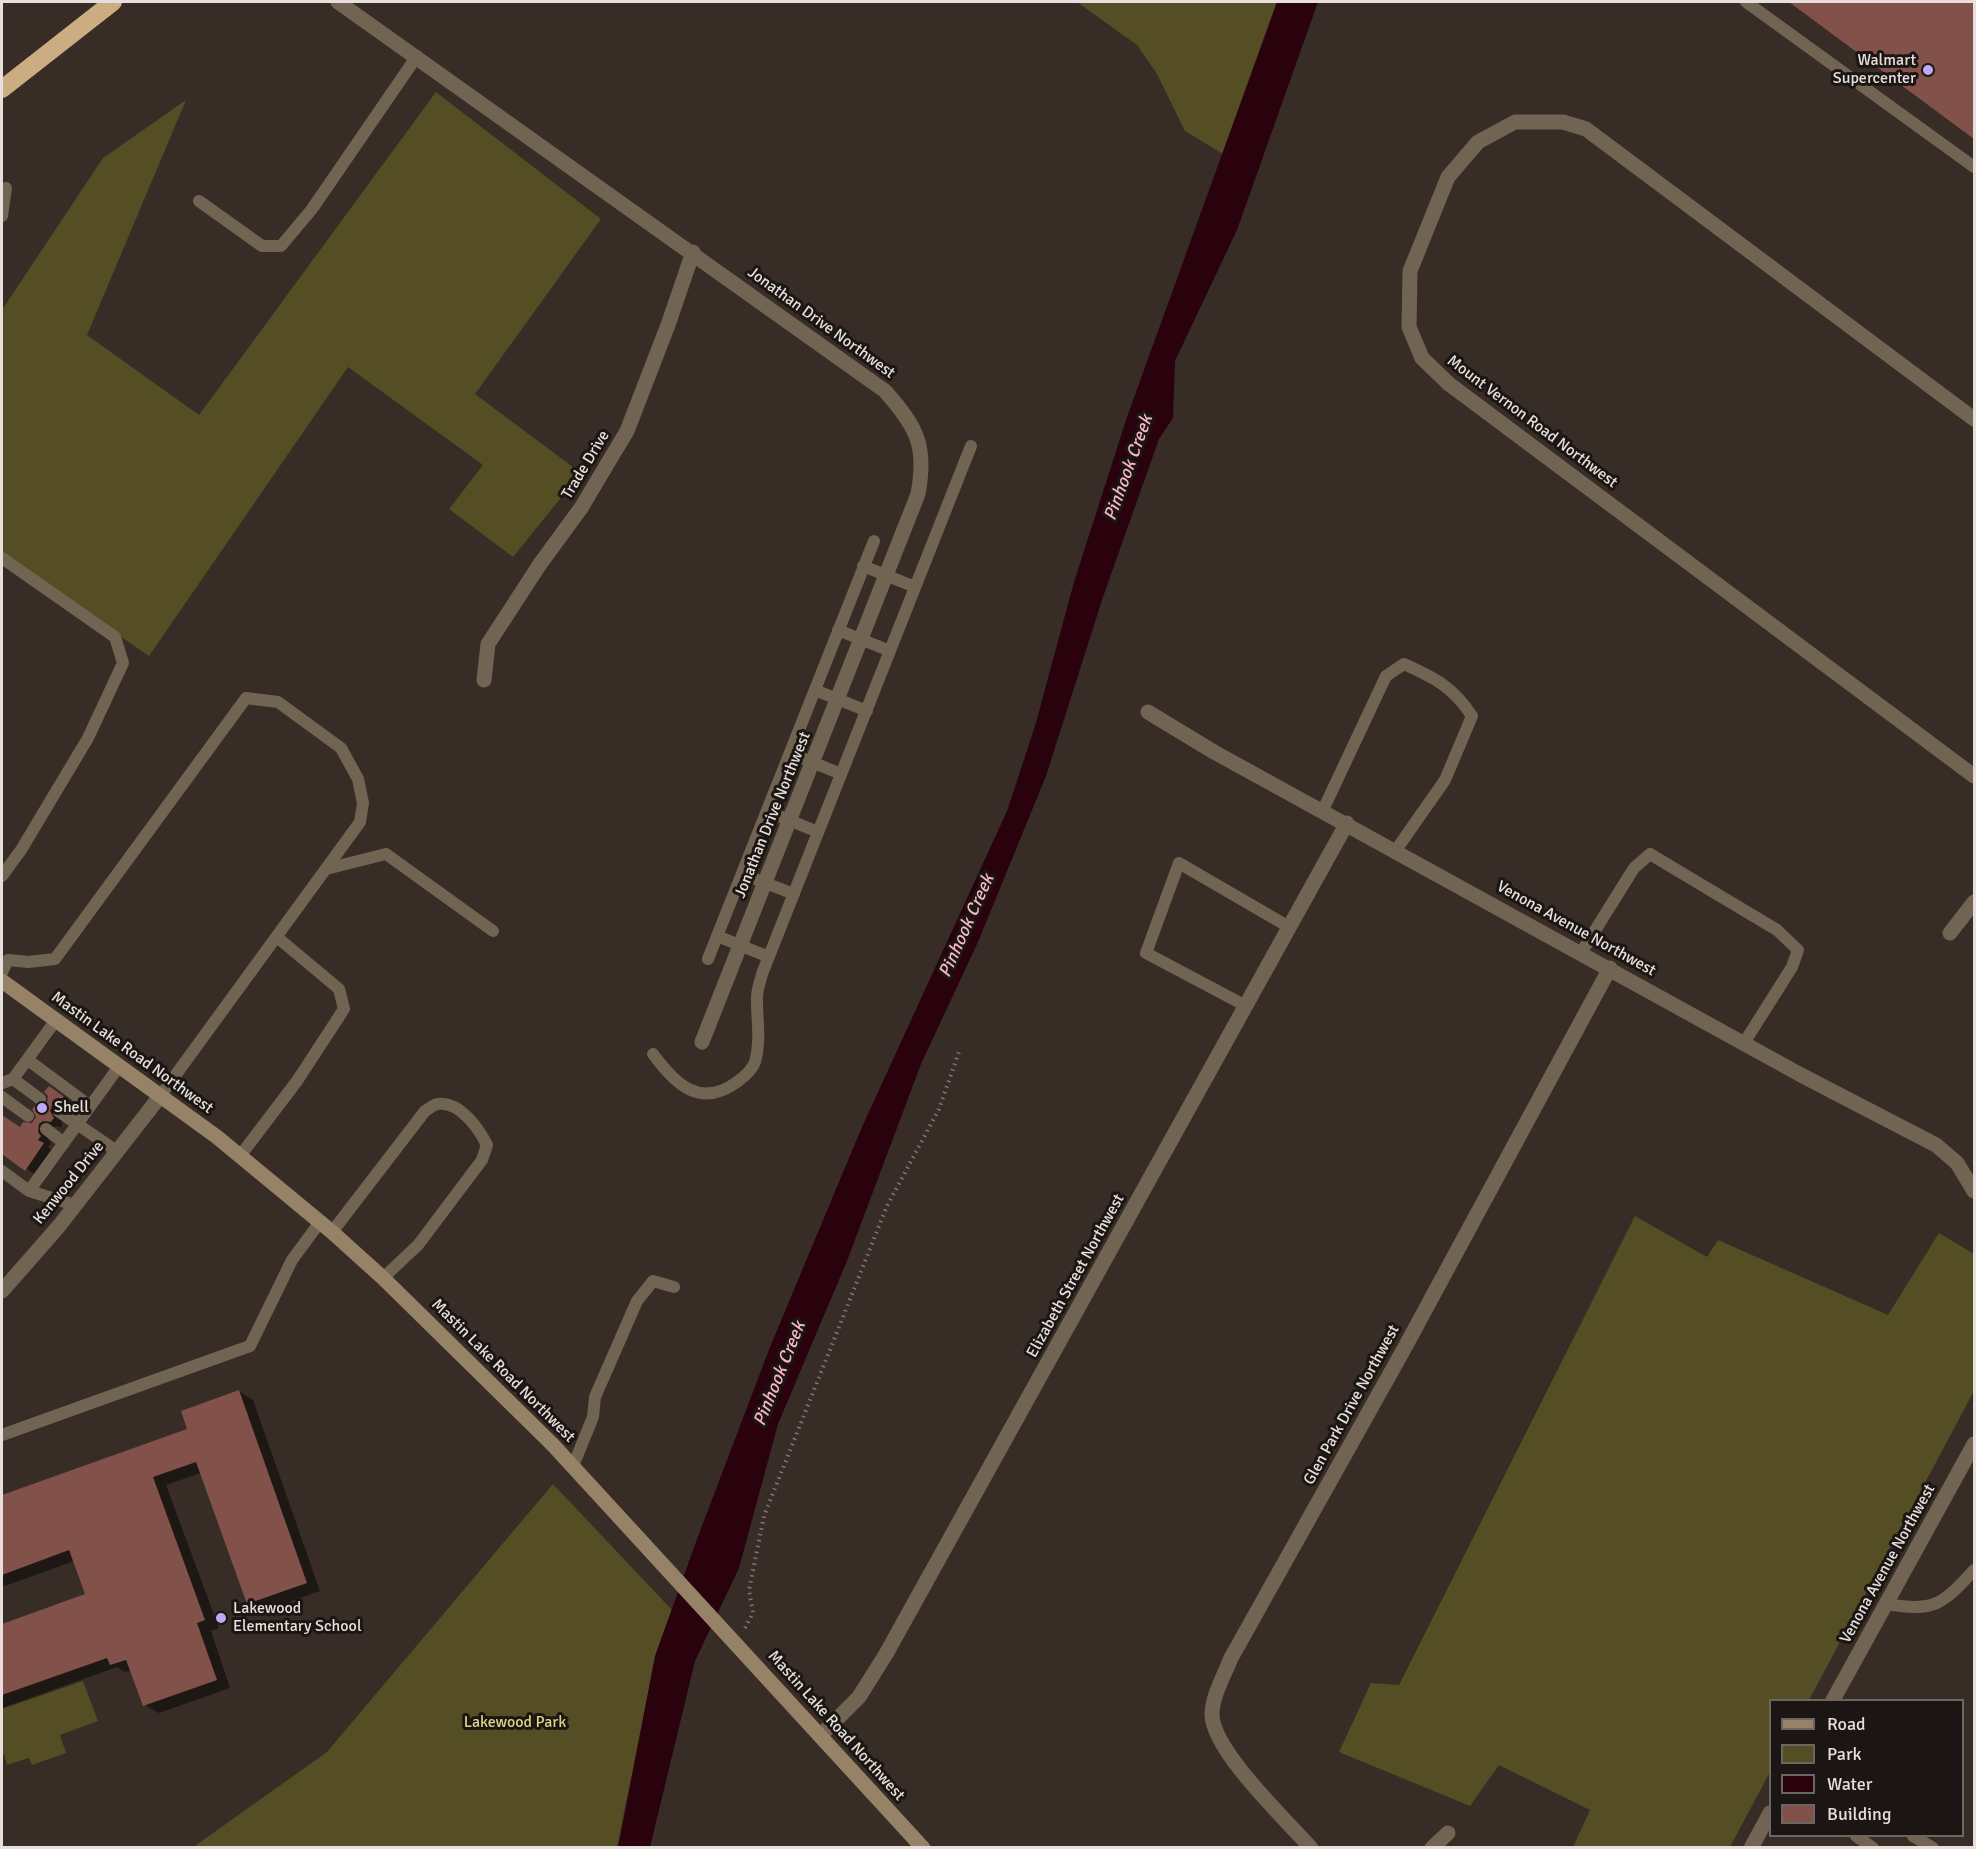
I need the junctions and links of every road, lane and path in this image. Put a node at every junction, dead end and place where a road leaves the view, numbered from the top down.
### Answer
1 (113, 2) edge
2 (338, 2) edge
3 (1746, 2) edge
4 (417, 56) junction
5 (2, 89) edge
6 (1974, 167) edge
7 (6, 188) dead end
8 (199, 201) dead end
9 (2, 216) edge
10 (693, 252) junction
11 (1974, 419) edge
12 (971, 446) dead end
13 (874, 541) dead end
14 (2, 558) edge
15 (863, 566) junction
16 (886, 576) junction
17 (915, 587) junction
18 (838, 630) junction
19 (861, 639) junction
20 (890, 651) junction
21 (484, 680) dead end
22 (815, 690) junction
23 (837, 699) junction
24 (867, 711) junction
25 (1148, 712) dead end
26 (790, 753) junction
27 (813, 763) junction
28 (842, 774) junction
29 (1974, 776) edge
30 (1323, 810) junction
31 (767, 811) junction
32 (790, 821) junction
33 (1347, 823) junction
34 (819, 832) junction
35 (1396, 850) junction
36 (326, 869) junction
37 (742, 874) junction
38 (2, 876) edge
39 (765, 883) junction
40 (794, 894) junction
41 (1974, 902) edge
42 (1289, 927) junction
43 (493, 931) dead end
44 (1950, 933) dead end
45 (717, 936) junction
46 (278, 938) junction
47 (741, 945) junction
48 (1581, 952) junction
49 (769, 957) junction
50 (708, 959) dead end
51 (1610, 968) junction
52 (2, 972) edge
53 (2, 981) edge
54 (1246, 1006) junction
55 (56, 1020) junction
56 (702, 1042) dead end
57 (1744, 1043) junction
58 (960, 1049) dead end
59 (653, 1053) dead end
60 (28, 1060) junction
61 (120, 1065) junction
62 (7, 1081) edge
63 (161, 1095) junction
64 (2, 1097) edge
65 (40, 1099) dead end
66 (90, 1106) junction
67 (58, 1111) dead end
68 (28, 1116) dead end
69 (77, 1124) junction
70 (46, 1129) dead end
71 (64, 1143) junction
72 (118, 1152) junction
73 (240, 1156) junction
74 (2, 1171) edge
75 (29, 1191) junction
76 (1974, 1191) edge
77 (75, 1205) junction
78 (326, 1227) junction
79 (383, 1278) junction
80 (674, 1287) dead end
81 (2, 1291) edge
82 (2, 1435) edge
83 (1974, 1444) edge
84 (573, 1466) junction
85 (1974, 1570) edge
86 (1886, 1604) junction
87 (732, 1638) junction
88 (1834, 1699) edge
89 (821, 1735) junction
90 (1769, 1815) edge
91 (1448, 1833) dead end
92 (1857, 1837) edge
93 (1916, 1837) edge
94 (923, 1848) edge
95 (1311, 1848) edge
96 (1432, 1848) edge
97 (1751, 1848) edge
98 (1873, 1848) edge
99 (1933, 1848) edge

1 - 5 highway
2 - 4 street, Jonathan Drive Northwest
3 - 6 lane
4 - 8 lane
4 - 10 street, Jonathan Drive Northwest
7 - 9 lane
10 - 16 street, Jonathan Drive Northwest
10 - 21 street, Trade Drive
11 - 29 street, Mount Vernon Road Northwest
12 - 17 lane
13 - 15 lane
14 - 38 lane
15 - 16 lane
15 - 18 lane
16 - 17 lane
16 - 19 street, Jonathan Drive Northwest
17 - 20 lane
18 - 19 lane
18 - 22 lane
19 - 20 lane
19 - 23 street, Jonathan Drive Northwest
20 - 24 lane
22 - 23 lane
22 - 26 lane
23 - 24 lane
23 - 27 street, Jonathan Drive Northwest
24 - 28 lane
25 - 30 street, Venona Avenue Northwest
26 - 27 lane
26 - 31 lane
27 - 28 lane
27 - 32 street, Jonathan Drive Northwest
28 - 34 lane
30 - 33 street, Venona Avenue Northwest
30 - 35 lane
31 - 32 lane
31 - 37 lane
32 - 34 lane
32 - 39 street, Jonathan Drive Northwest
33 - 35 street, Venona Avenue Northwest
33 - 42 street, Elizabeth Street Northwest
34 - 40 lane
35 - 48 street, Venona Avenue Northwest
36 - 43 lane
36 - 46 lane
36 - 52 lane
37 - 39 lane
37 - 45 lane
39 - 40 lane
39 - 47 street, Jonathan Drive Northwest
40 - 49 lane
41 - 44 street
42 - 54 street, Elizabeth Street Northwest
42 - 54 lane
45 - 47 lane
45 - 50 lane
46 - 63 lane
46 - 73 lane
47 - 49 lane
47 - 56 street, Jonathan Drive Northwest
48 - 51 street, Venona Avenue Northwest
48 - 57 lane
49 - 59 lane
51 - 57 street, Venona Avenue Northwest
51 - 95 street, Glen Park Drive Northwest
53 - 55 street, Mastin Lake Road Northwest
54 - 89 street, Elizabeth Street Northwest
55 - 60 lane
55 - 61 street, Mastin Lake Road Northwest
57 - 76 street, Venona Avenue Northwest
58 - 87 path
60 - 62 lane
60 - 66 lane
61 - 63 street, Mastin Lake Road Northwest
61 - 66 lane
62 - 65 lane
63 - 72 street, Kenwood Drive
63 - 73 street, Mastin Lake Road Northwest
64 - 68 lane
66 - 69 lane
67 - 69 lane
69 - 71 lane
69 - 72 lane
70 - 71 lane
71 - 75 lane
72 - 77 street, Kenwood Drive
73 - 78 street, Mastin Lake Road Northwest
74 - 75 lane
75 - 77 lane
77 - 81 street, Kenwood Drive
78 - 79 street, Mastin Lake Road Northwest
78 - 79 lane
78 - 82 lane
79 - 84 street, Mastin Lake Road Northwest
80 - 84 lane
83 - 86 street, Venona Avenue Northwest
84 - 87 street, Mastin Lake Road Northwest
85 - 86 lane
86 - 88 street, Venona Avenue Northwest
87 - 89 street, Mastin Lake Road Northwest
89 - 94 street, Mastin Lake Road Northwest
90 - 97 street
91 - 96 street
92 - 98 lane
93 - 99 lane

